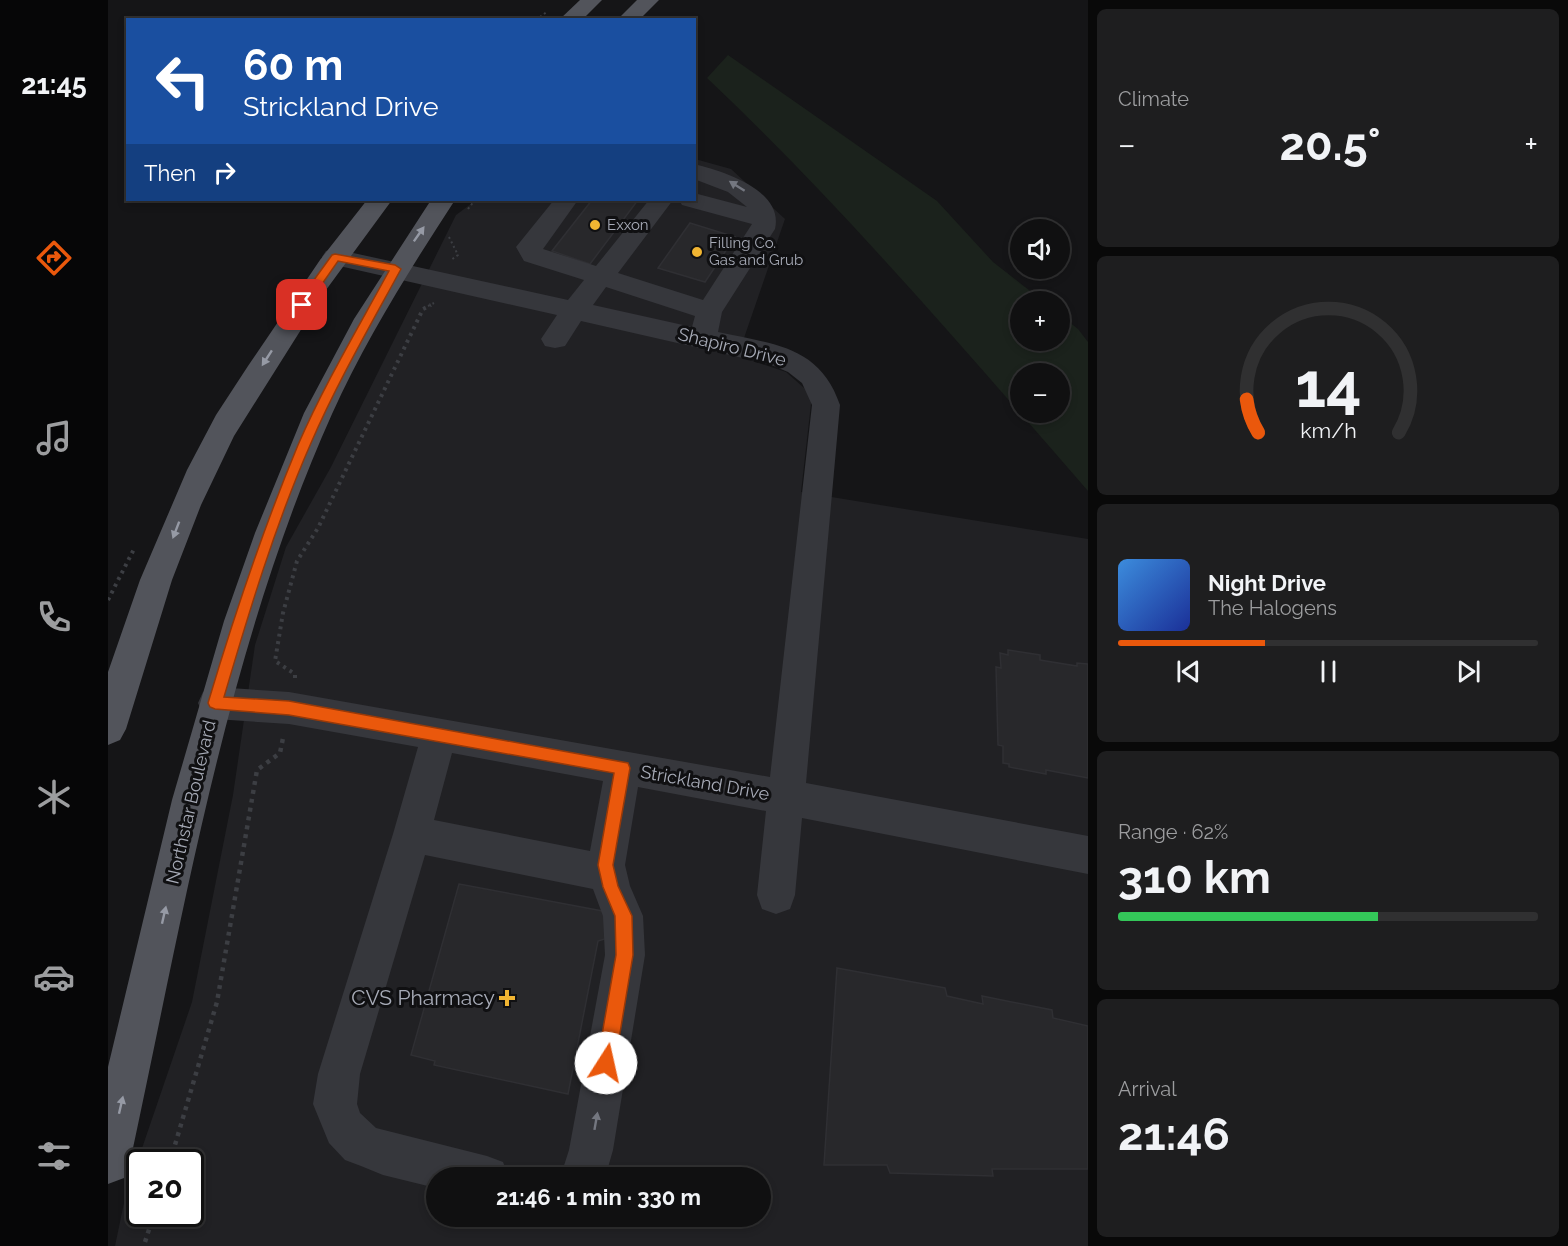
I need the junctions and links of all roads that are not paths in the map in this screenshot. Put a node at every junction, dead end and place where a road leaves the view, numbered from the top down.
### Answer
1 (592, 0) edge
2 (649, 0) edge
3 (571, 18) edge
4 (629, 18) edge
5 (696, 172) edge
6 (379, 201) edge
7 (443, 201) edge
8 (565, 201) edge
9 (660, 201) edge
10 (695, 201) edge
11 (765, 220) junction
12 (335, 257) junction
13 (395, 269) junction
14 (600, 277) junction
15 (574, 311) junction
16 (706, 325) junction
17 (555, 339) dead end
18 (215, 703) junction
19 (108, 729) edge
20 (439, 735) junction
21 (623, 768) junction
22 (786, 797) junction
23 (412, 834) junction
24 (1088, 855) edge
25 (607, 873) junction
26 (776, 895) dead end
27 (108, 1162) edge
28 (441, 1167) edge
29 (586, 1167) edge

1 - 3 main road
2 - 4 main road
11 -> 5 street
6 - 12 main road
13 -> 7 main road, Northstar Boulevard
8 - 14 street
9 - 14 street
10 - 11 street
11 - 16 street
12 - 13 street, Shapiro Drive
12 -> 19 main road
13 - 15 street, Shapiro Drive
13 - 18 main road, Northstar Boulevard
14 - 15 street
14 - 16 street
15 - 16 street, Shapiro Drive
15 - 17 street
16 - 22 street, Shapiro Drive
18 - 20 street, Strickland Drive
27 -> 18 main road, Northstar Boulevard
20 - 21 street, Strickland Drive
20 - 23 street
21 - 22 street, Strickland Drive
21 - 25 street
22 - 24 street, Strickland Drive
22 - 26 street, Shapiro Drive
23 - 25 street
23 - 28 street
29 -> 25 street

